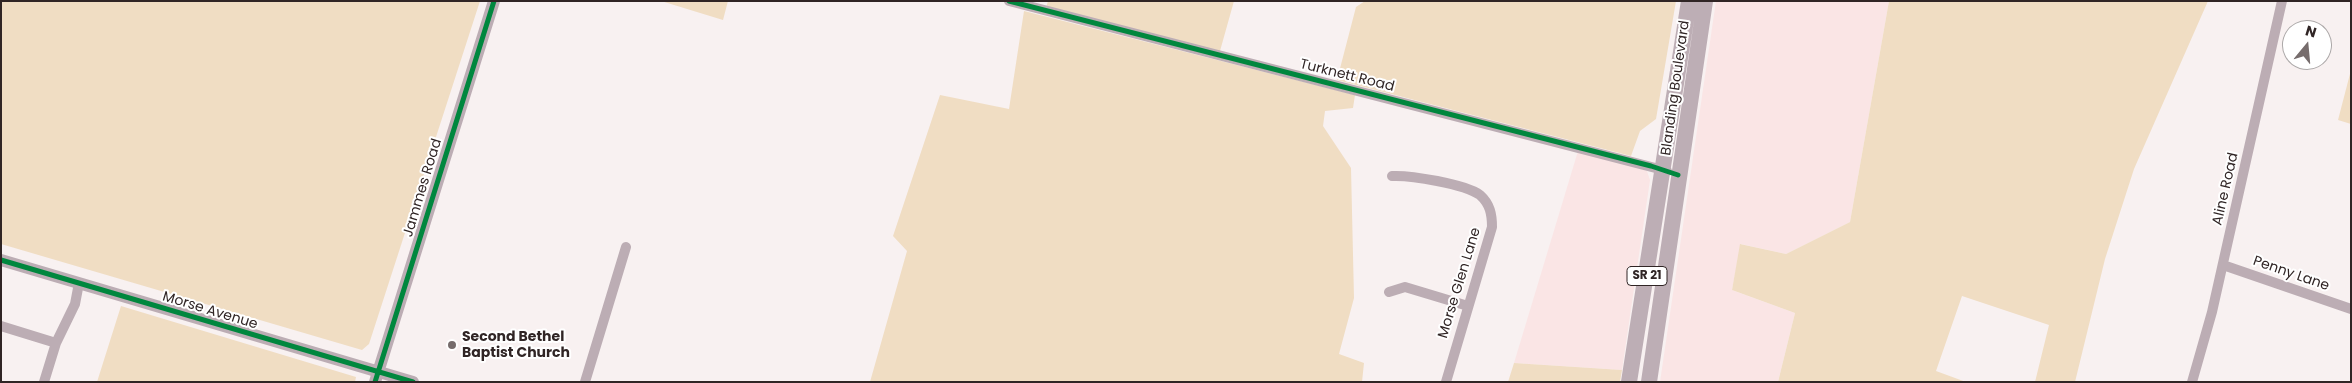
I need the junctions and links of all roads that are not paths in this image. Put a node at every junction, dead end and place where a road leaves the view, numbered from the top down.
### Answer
1 (494, 1) edge
2 (1009, 1) edge
3 (1689, 1) edge
4 (1701, 1) edge
5 (1705, 1) edge
6 (2282, 1) edge
7 (1702, 21) junction
8 (1671, 173) junction
9 (1392, 176) dead end
10 (626, 247) dead end
11 (1, 260) edge
12 (2223, 265) junction
13 (79, 283) junction
14 (1389, 292) dead end
15 (1468, 306) junction
16 (2351, 309) edge
17 (1, 326) edge
18 (56, 343) junction
19 (1633, 358) junction
20 (1652, 361) junction
21 (377, 376) edge
22 (44, 382) edge
23 (413, 382) edge
24 (585, 382) edge
25 (1446, 382) edge
26 (1629, 382) edge
27 (1649, 382) edge
28 (2192, 382) edge

1 - 21 street, Jammes Road
2 - 8 street, Turknett Road
3 - 8 main road, Blanding Boulevard / SR 21
4 - 7 main road
5 - 7 main road, Blanding Boulevard / SR 21
6 - 12 street, Aline Road
7 - 8 main road, Blanding Boulevard / SR 21
8 - 19 main road, Blanding Boulevard / SR 21
8 - 20 main road, Blanding Boulevard / SR 21
9 - 15 street, Morse Glen Lane
10 - 24 street
11 - 13 street, Morse Avenue
12 - 16 street, Penny Lane
12 - 28 street, Aline Road
13 - 18 street
13 - 21 street, Morse Avenue
14 - 15 street
15 - 25 street, Morse Glen Lane
17 - 18 street
18 - 22 street
19 - 20 main road
19 - 26 main road, Blanding Boulevard / SR 21
20 - 27 main road, Blanding Boulevard / SR 21
21 - 23 street, Morse Avenue

